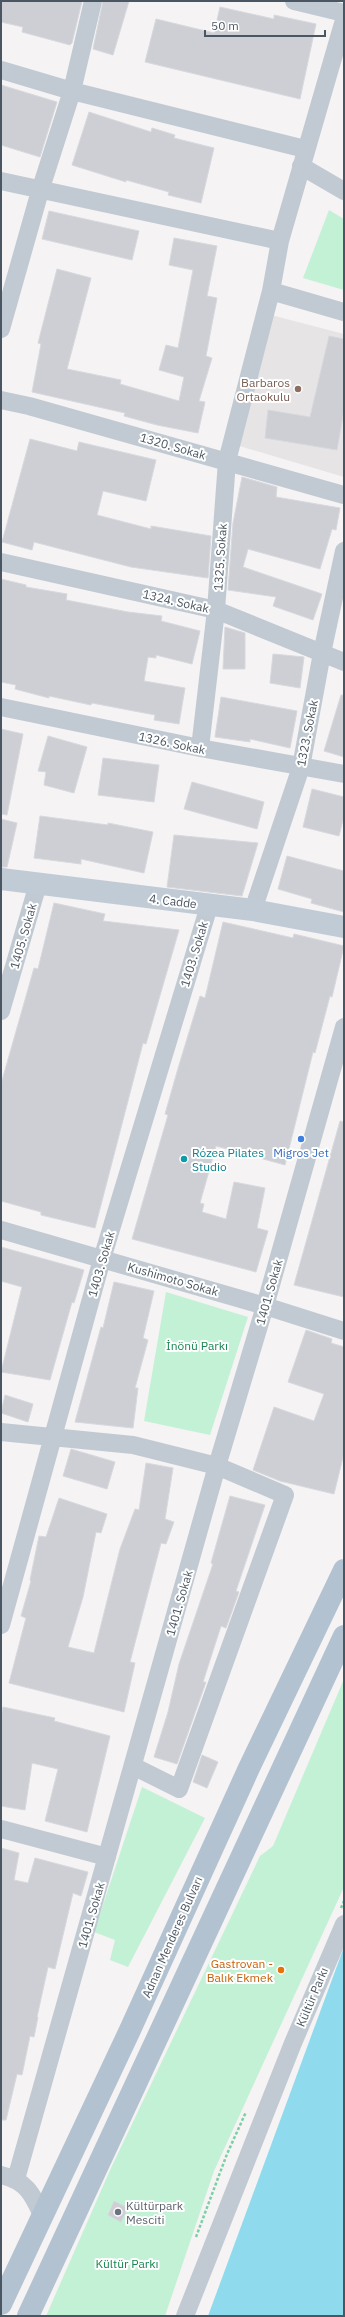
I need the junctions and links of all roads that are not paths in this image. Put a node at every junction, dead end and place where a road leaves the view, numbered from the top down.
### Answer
1 (93, 1) edge
2 (294, 1) edge
3 (344, 13) edge
4 (344, 20) edge
5 (1, 70) edge
6 (72, 91) junction
7 (304, 157) junction
8 (1, 181) edge
9 (40, 191) junction
10 (344, 191) edge
11 (280, 241) junction
12 (271, 291) junction
13 (344, 312) edge
14 (1, 329) edge
15 (1, 400) edge
16 (227, 461) junction
17 (344, 495) edge
18 (344, 551) edge
19 (1, 562) edge
20 (216, 610) junction
21 (322, 653) junction
22 (344, 662) edge
23 (1, 707) edge
24 (200, 748) junction
25 (301, 767) junction
26 (344, 774) edge
27 (1, 879) edge
28 (38, 884) junction
29 (209, 906) junction
30 (253, 910) junction
31 (344, 927) edge
32 (1, 1011) edge
33 (344, 1027) edge
34 (1, 1230) edge
35 (102, 1259) junction
36 (265, 1306) junction
37 (344, 1331) edge
38 (1, 1432) edge
39 (53, 1438) junction
40 (217, 1466) junction
41 (344, 1570) edge
42 (1, 1625) edge
43 (344, 1636) edge
44 (133, 1766) junction
45 (1, 1829) edge
46 (107, 1857) junction
47 (344, 1924) edge
48 (8, 2177) edge
49 (42, 2215) junction
50 (1, 2304) edge
51 (28, 2316) edge
52 (185, 2316) edge

1 - 6 street
2 - 3 street
4 - 7 street, 1325. Sokak
5 - 6 street
6 - 7 street
6 - 9 street
7 - 10 street
7 - 11 street, 1325. Sokak
8 - 9 street
9 - 11 street
9 - 14 street
11 - 12 street, 1325. Sokak
12 - 13 street
12 - 16 street, 1325. Sokak
15 - 16 street, 1320. Sokak
16 - 17 street, 1320. Sokak
16 - 20 street, 1325. Sokak
18 - 21 street, 1323. Sokak
19 - 20 street, 1324. Sokak
20 - 21 street, 1324. Sokak
20 - 24 street, 1325. Sokak
21 - 22 street, 1324. Sokak
21 - 25 street, 1323. Sokak
23 - 24 street, 1326. Sokak
24 - 25 street, 1326. Sokak
25 - 26 street, 1326. Sokak
25 - 30 street, 1323. Sokak
27 - 28 street, 4. Cadde
28 - 29 street, 4. Cadde
28 - 32 street, 1405. Sokak
29 - 30 street, 4. Cadde
29 - 35 street, 1403. Sokak
30 - 31 street, 4. Cadde
33 - 36 street, 1401. Sokak
34 - 35 street, Kushimoto Sokak
35 - 36 street, Kushimoto Sokak
35 - 39 street, 1403. Sokak
36 - 37 street, Kushimoto Sokak
36 - 40 street, 1401. Sokak
38 - 39 street
39 - 40 street
39 - 42 street, 1403. Sokak
40 - 44 street, 1401. Sokak
40 - 44 street
41 - 49 main road, Adnan Menderes Bulvarı
43 - 51 main road
44 - 46 street, 1401. Sokak
45 - 46 street
46 - 48 street, 1401. Sokak
47 - 52 street, Kültür Parkı
48 - 49 street
49 - 50 main road, Adnan Menderes Bulvarı

